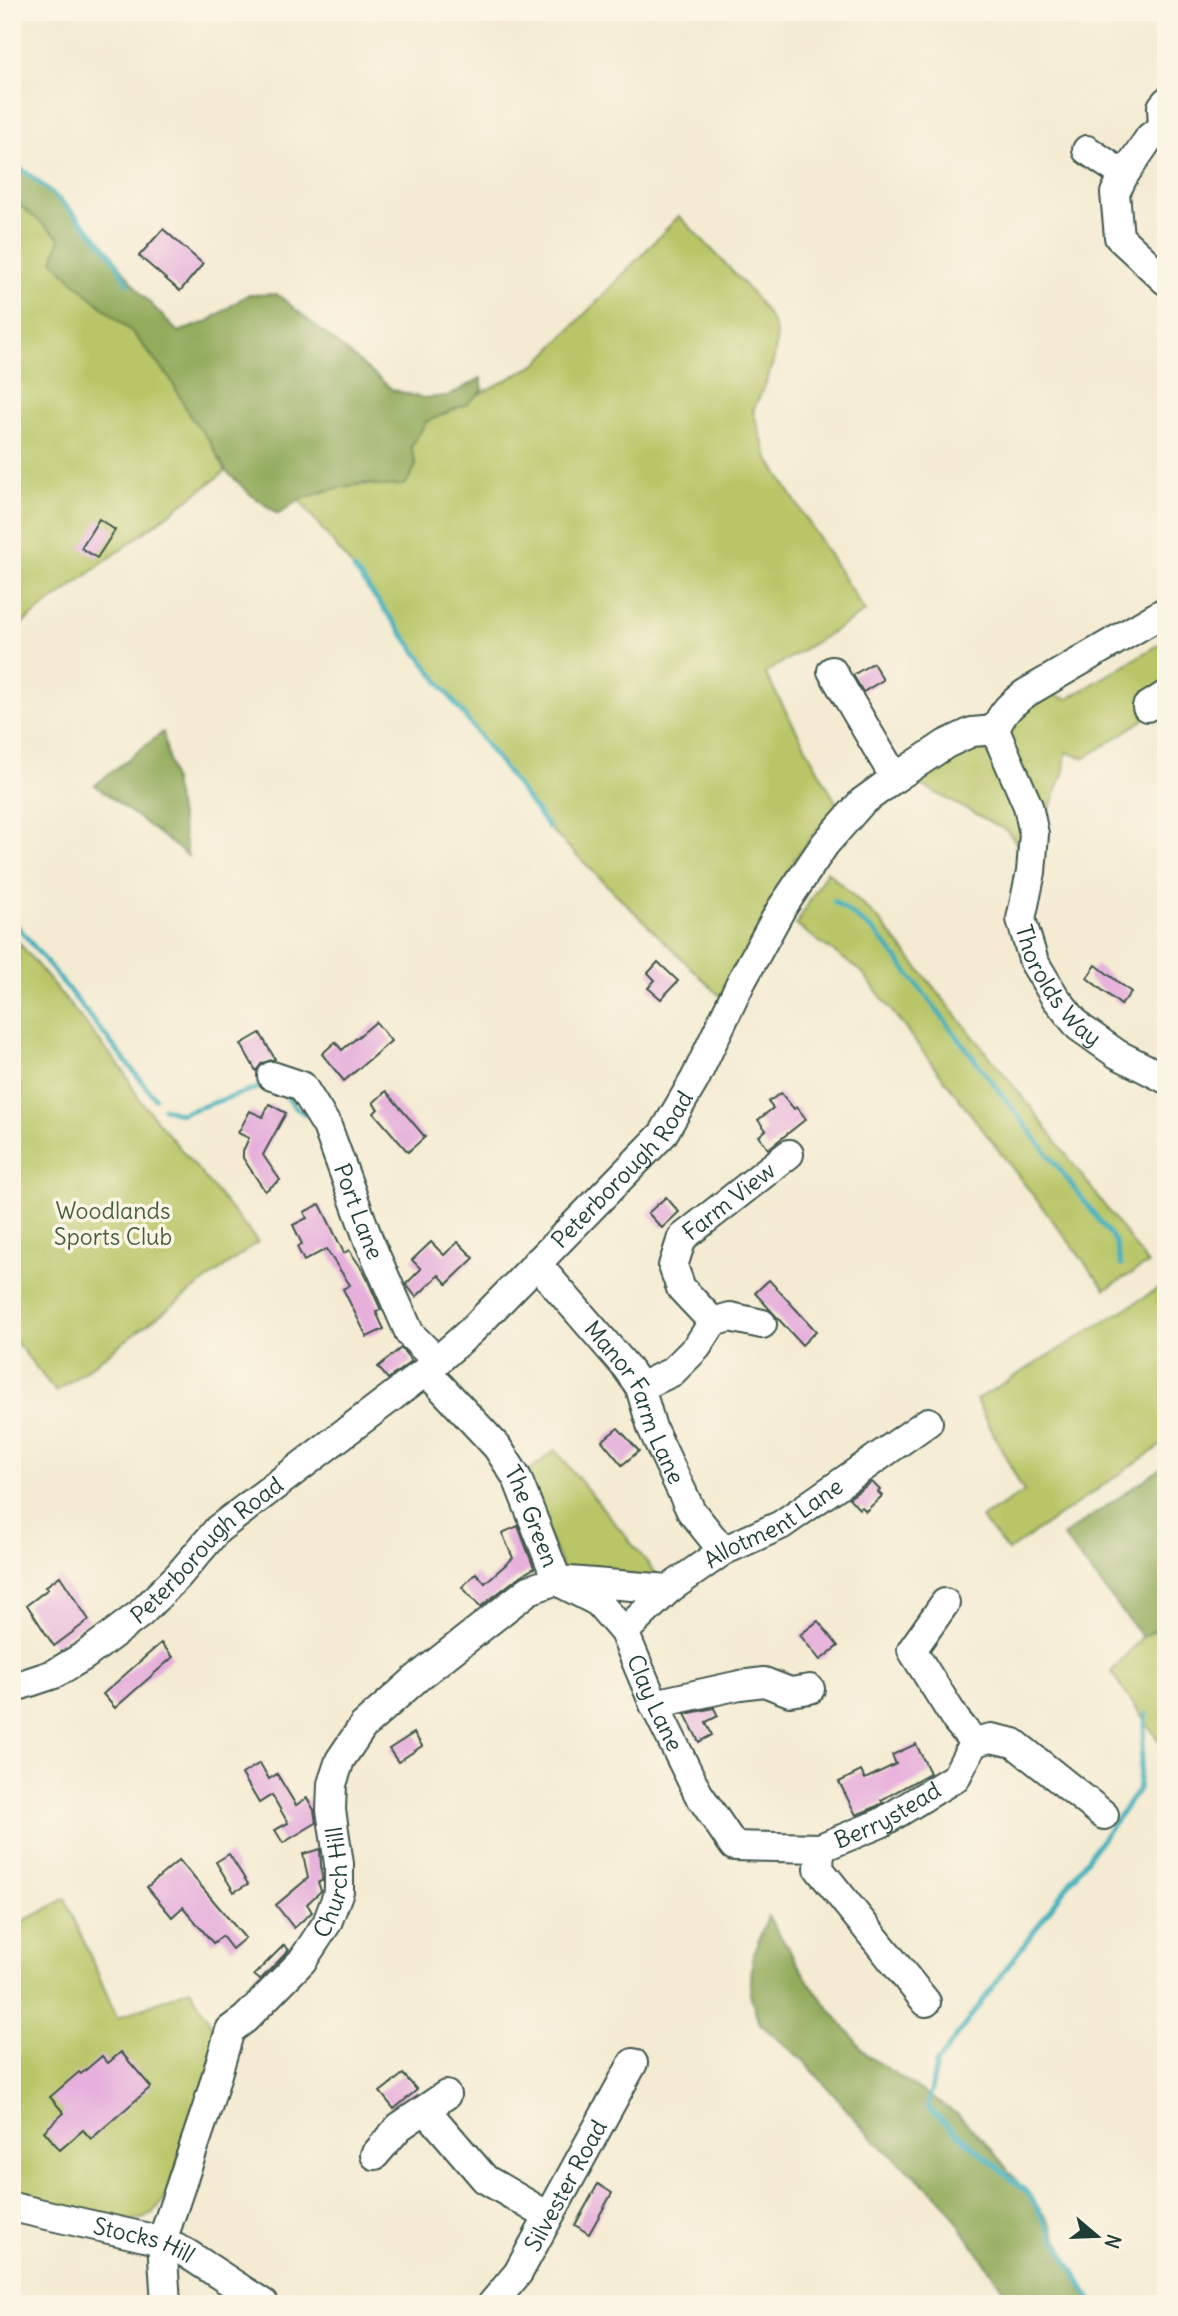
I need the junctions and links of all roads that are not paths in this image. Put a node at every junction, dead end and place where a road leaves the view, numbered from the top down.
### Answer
1 (1165, 119) edge
2 (1087, 150) dead end
3 (1124, 175) junction
4 (1165, 280) edge
5 (1166, 611) edge
6 (832, 671) dead end
7 (995, 730) junction
8 (895, 778) junction
9 (272, 1076) dead end
10 (1166, 1079) edge
11 (789, 1154) dead end
12 (536, 1263) junction
13 (713, 1322) junction
14 (762, 1324) dead end
15 (432, 1366) junction
16 (640, 1387) junction
17 (928, 1422) dead end
18 (723, 1551) junction
19 (556, 1580) junction
20 (669, 1589) junction
21 (945, 1603) dead end
22 (624, 1632) junction
23 (12, 1688) edge
24 (810, 1689) dead end
25 (654, 1703) junction
26 (974, 1742) junction
27 (1104, 1815) dead end
28 (820, 1848) junction
29 (926, 2002) dead end
30 (633, 2063) dead end
31 (375, 2155) dead end
32 (12, 2207) edge
33 (548, 2216) junction
34 (162, 2241) junction
35 (166, 2304) edge
36 (264, 2304) edge
37 (492, 2304) edge

1 - 3 street
2 - 3 street
3 - 4 street
5 - 7 street
6 - 8 street
7 - 8 street, Peterborough Road
7 - 10 street, Thorolds Way
8 - 12 street, Peterborough Road
9 - 15 street, Port Lane
11 - 13 street, Farm View
12 - 15 street, Peterborough Road
12 - 16 street, Manor Farm Lane
13 - 14 street
13 - 16 street
15 - 19 street, The Green
15 - 23 street, Peterborough Road
16 - 18 street, Manor Farm Lane
17 - 18 street, Allotment Lane
18 - 20 street, Allotment Lane
19 - 20 street, The Green
19 - 22 street, Clay Lane
19 - 34 street, Church Hill
20 - 22 street, Allotment Lane
21 - 26 street
22 - 25 street, Clay Lane
24 - 25 street
25 - 28 street, Clay Lane
26 - 27 street
26 - 28 street, Berrystead
28 - 29 street
30 - 33 street, Silvester Road
31 - 33 street
32 - 34 street, Stocks Hill
33 - 37 street, Silvester Road
34 - 35 street
34 - 36 street, Stocks Hill

